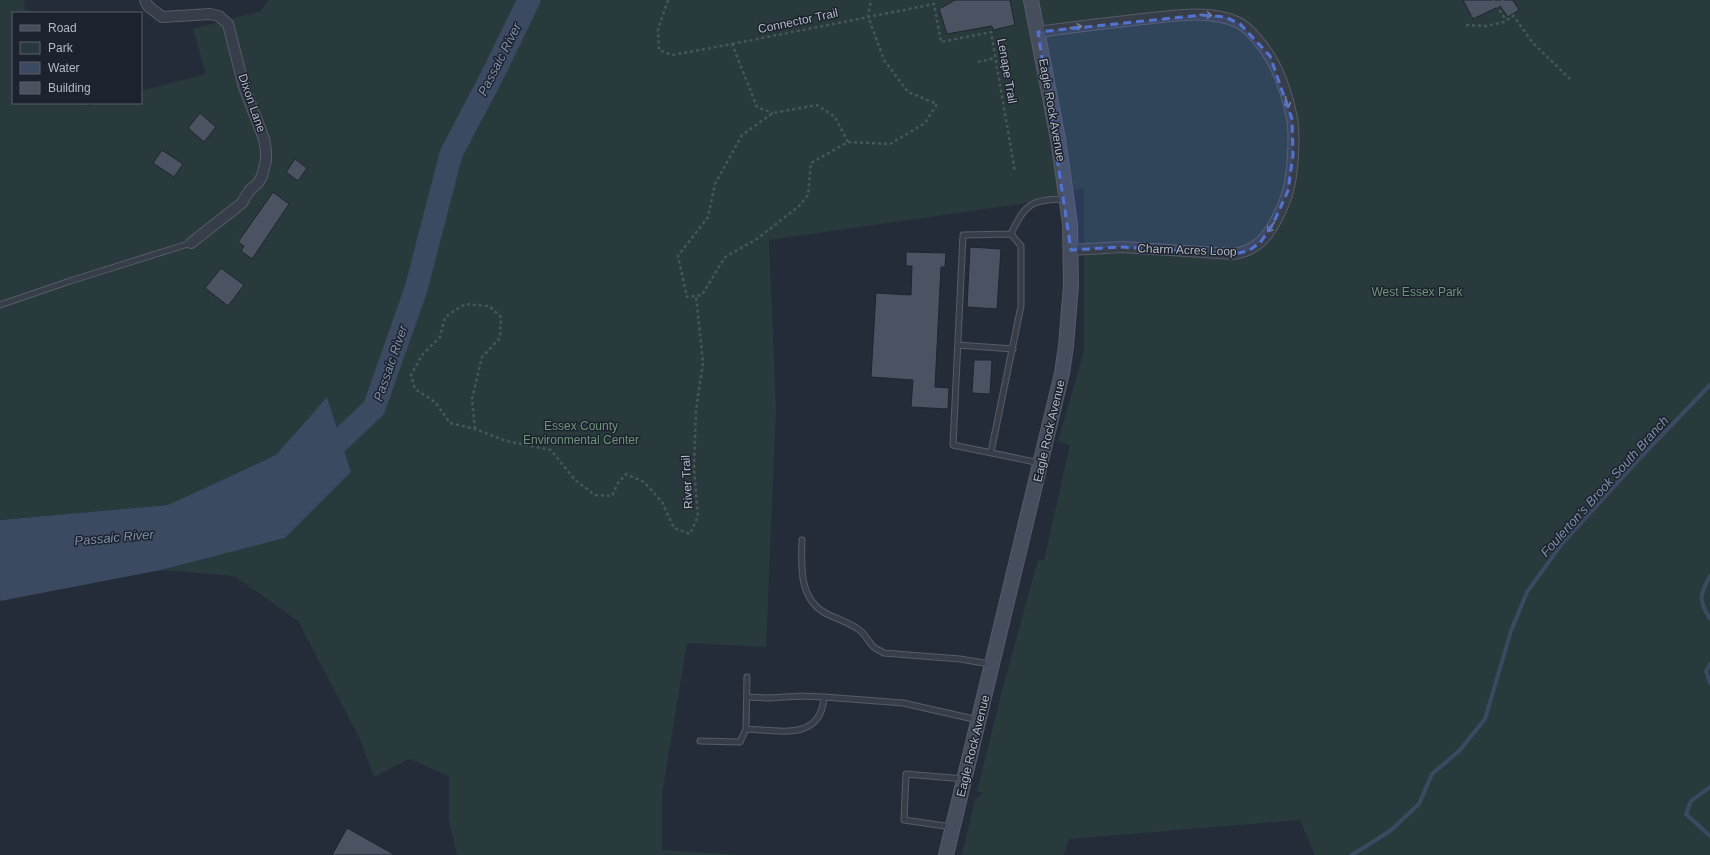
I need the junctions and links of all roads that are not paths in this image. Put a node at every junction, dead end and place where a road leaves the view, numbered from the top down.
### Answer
1 (145, 0) edge
2 (1032, 0) edge
3 (1038, 32) junction
4 (1066, 199) junction
5 (1011, 234) junction
6 (191, 244) joint
7 (1071, 250) junction
8 (0, 305) edge
9 (958, 344) junction
10 (1013, 349) junction
11 (992, 452) junction
12 (1041, 463) junction
13 (802, 540) dead end
14 (993, 665) junction
15 (747, 677) dead end
16 (748, 696) junction
17 (824, 697) junction
18 (979, 720) junction
19 (746, 729) junction
20 (700, 741) dead end
21 (965, 779) junction
22 (953, 828) junction
23 (946, 855) edge

1 - 6 street, Dixon Lane
2 - 3 main road, Eagle Rock Avenue
3 - 4 main road, Eagle Rock Avenue
3 -> 7 street, Charm Acres Loop
4 - 5 lane
4 - 7 main road, Eagle Rock Avenue
5 - 9 lane
5 - 10 lane
6 - 8 lane
7 - 12 main road, Eagle Rock Avenue
9 - 10 lane
9 - 11 lane
10 - 11 lane
11 - 12 lane
12 - 14 main road, Eagle Rock Avenue
13 - 14 lane
14 - 18 main road, Eagle Rock Avenue
15 - 16 lane
16 - 17 lane
16 - 19 lane
17 - 18 lane
17 - 19 lane
18 - 21 main road, Eagle Rock Avenue
19 - 20 lane
21 - 22 main road, Eagle Rock Avenue
21 - 22 lane
22 - 23 main road, Eagle Rock Avenue

